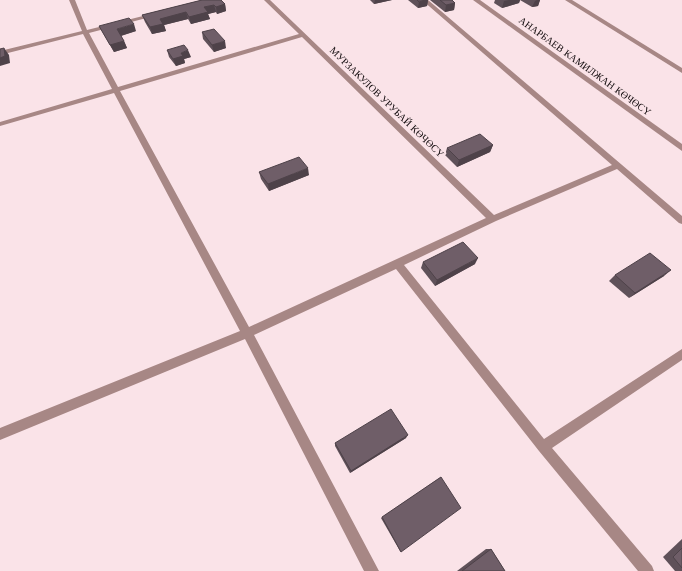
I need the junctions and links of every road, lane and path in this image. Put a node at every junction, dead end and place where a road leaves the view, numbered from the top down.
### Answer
1 (72, 0) edge
2 (267, 0) edge
3 (425, 0) edge
4 (476, 0) edge
5 (568, 0) edge
6 (159, 14) edge
7 (85, 32) junction
8 (303, 35) junction
9 (0, 53) edge
10 (682, 71) edge
11 (116, 90) junction
12 (0, 124) edge
13 (682, 148) edge
14 (617, 166) junction
15 (493, 219) junction
16 (682, 221) edge
17 (397, 263) junction
18 (248, 333) junction
19 (682, 354) edge
20 (0, 434) edge
21 (543, 447) junction
22 (372, 571) edge
23 (647, 571) edge

1 - 7 street
2 - 8 street, МУРЗАКУЛОВ УРУБАЙ КӨЧӨСҮ
3 - 14 street
4 - 13 street, АНАРБАЕВ КАМИЛЖАН КӨЧӨСҮ
5 - 10 street
6 - 7 street
7 - 9 street
7 - 11 street
8 - 11 street
8 - 15 street, МУРЗАКУЛОВ УРУБАЙ КӨЧӨСҮ
11 - 12 street
11 - 18 street
14 - 15 street
14 - 16 street
15 - 17 street
17 - 18 street
17 - 21 street
18 - 20 street
18 - 22 street
19 - 21 street
21 - 23 street

